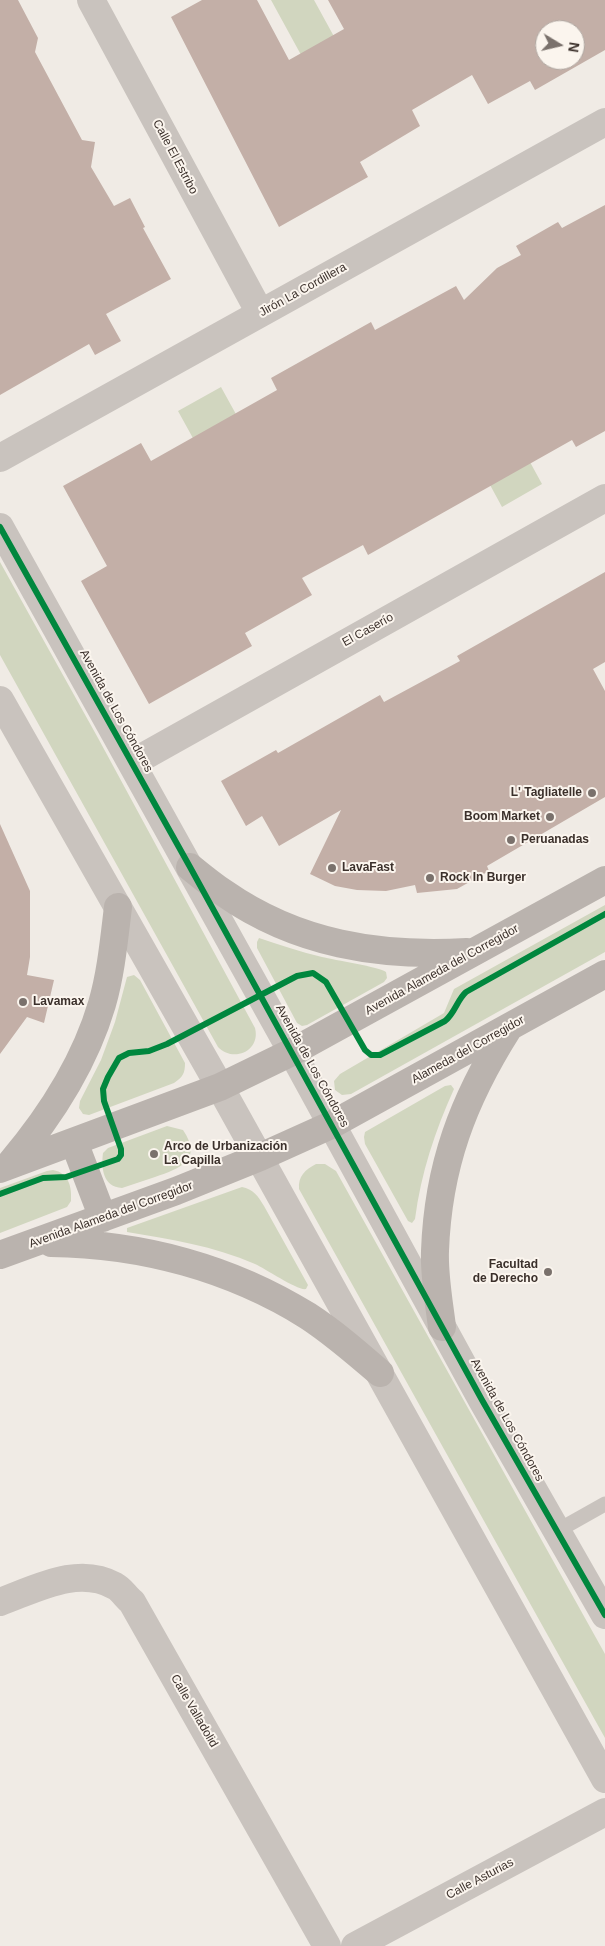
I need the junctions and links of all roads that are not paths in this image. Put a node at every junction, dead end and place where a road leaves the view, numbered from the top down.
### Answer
1 (91, 0) edge
2 (605, 122) edge
3 (260, 314) junction
4 (0, 458) edge
5 (605, 498) edge
6 (0, 527) edge
7 (0, 700) edge
8 (132, 763) junction
9 (190, 867) junction
10 (605, 880) edge
11 (118, 907) junction
12 (473, 952) junction
13 (605, 974) edge
14 (509, 1028) junction
15 (292, 1052) junction
16 (220, 1087) junction
17 (331, 1124) junction
18 (74, 1142) junction
19 (260, 1157) junction
20 (4, 1168) edge
21 (103, 1218) junction
22 (34, 1243) junction
23 (0, 1256) edge
24 (442, 1327) junction
25 (380, 1373) junction
26 (605, 1504) edge
27 (557, 1531) junction
28 (0, 1602) edge
29 (605, 1614) edge
30 (605, 1779) edge
31 (605, 1812) edge
32 (326, 1946) edge
33 (355, 1946) edge

1 - 3 street, Calle El Estribo
2 - 3 street, Jirón La Cordillera
3 - 4 street, Jirón La Cordillera
5 - 8 street, El Caserío
6 - 8 street, Avenida de Los Cóndores
7 - 11 street
8 - 9 street, Avenida de Los Cóndores
9 - 12 main road
9 - 15 street, Avenida de Los Cóndores
10 - 12 main road, Avenida Alameda del Corregidor
11 - 16 street
11 - 20 main road
12 - 15 main road, Avenida Alameda del Corregidor
13 - 14 main road, Alameda del Corregidor
14 - 17 main road, Alameda del Corregidor
14 - 24 main road
15 - 16 main road, Avenida Alameda del Corregidor
15 - 17 street, Avenida de Los Cóndores
16 - 18 main road, Avenida Alameda del Corregidor
16 - 19 street
17 - 19 main road, Avenida Alameda del Corregidor
17 - 24 street, Avenida de Los Cóndores
18 - 20 main road, Avenida Alameda del Corregidor
18 - 21 main road
19 - 21 main road, Avenida Alameda del Corregidor
19 - 25 street
21 - 22 main road, Avenida Alameda del Corregidor
22 - 23 main road, Avenida Alameda del Corregidor
22 - 25 main road
24 - 27 street, Avenida de Los Cóndores
25 - 30 street
26 - 27 lane
27 - 29 street, Avenida de Los Cóndores
28 - 32 street, Calle Valladolid
31 - 33 street, Calle Asturias

